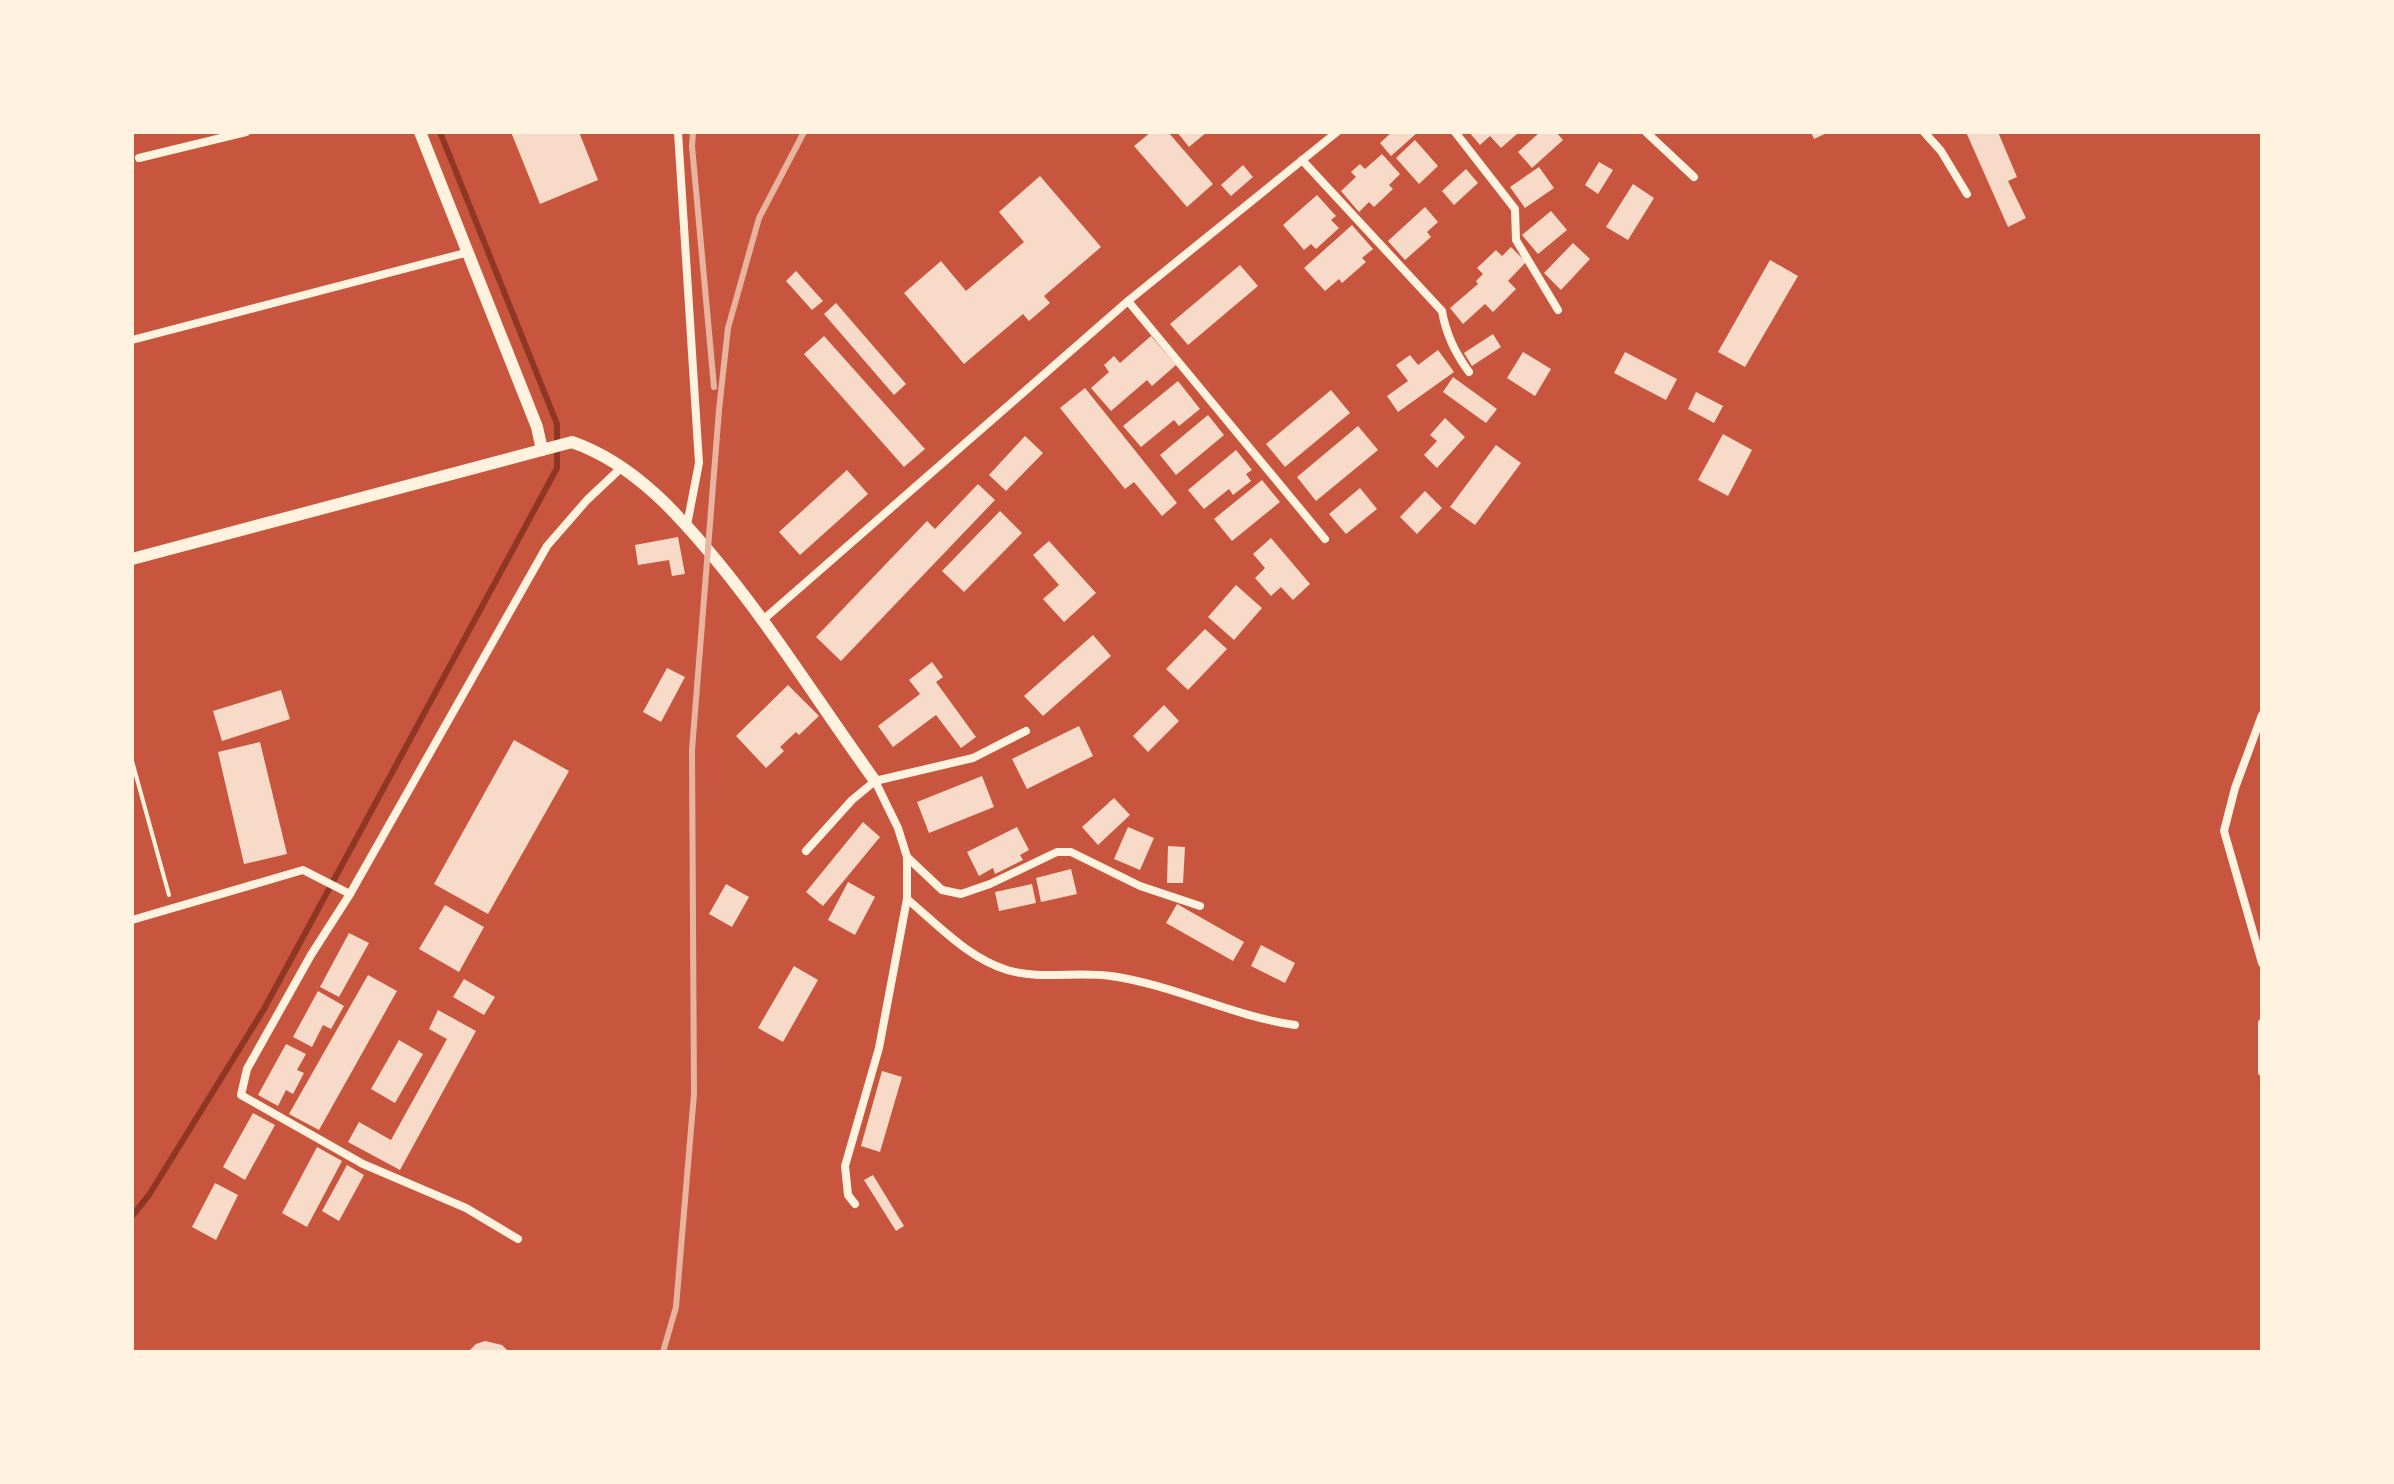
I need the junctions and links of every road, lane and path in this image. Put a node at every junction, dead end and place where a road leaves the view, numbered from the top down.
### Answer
1 (246, 132) edge
2 (420, 132) edge
3 (678, 132) edge
4 (1337, 132) edge
5 (1455, 132) edge
6 (1646, 132) edge
7 (1924, 132) edge
8 (139, 158) dead end
9 (1302, 160) junction
10 (1694, 177) dead end
11 (1967, 194) dead end
12 (469, 252) junction
13 (1128, 301) junction
14 (1558, 310) dead end
15 (132, 340) edge
16 (1469, 372) dead end
17 (545, 450) junction
18 (621, 468) junction
19 (690, 528) junction
20 (1325, 539) dead end
21 (132, 559) edge
22 (764, 619) junction
23 (2262, 715) edge
24 (1026, 731) dead end
25 (132, 761) edge
26 (875, 781) junction
27 (806, 851) dead end
28 (907, 857) junction
29 (350, 894) junction
30 (907, 899) junction
31 (1200, 906) dead end
32 (173, 909) junction
33 (132, 920) edge
34 (2262, 963) edge
35 (2262, 1023) edge
36 (1295, 1025) dead end
37 (2262, 1072) edge
38 (855, 1204) dead end
39 (518, 1239) dead end

1 - 8 street
2 - 12 street
3 - 19 street
4 - 9 street
5 - 14 street
6 - 10 street
7 - 11 street
9 - 13 street
9 - 16 street
12 - 15 street
12 - 17 street
13 - 20 street
13 - 22 street
17 - 18 street
17 - 21 street
18 - 19 street
18 - 29 street
19 - 22 street
22 - 26 street
23 - 34 street
24 - 26 street
25 - 32 path
26 - 27 street
26 - 28 street
28 - 30 street
28 - 31 street
29 - 32 street
29 - 39 street
30 - 36 street
30 - 38 street
32 - 33 street
35 - 37 street

